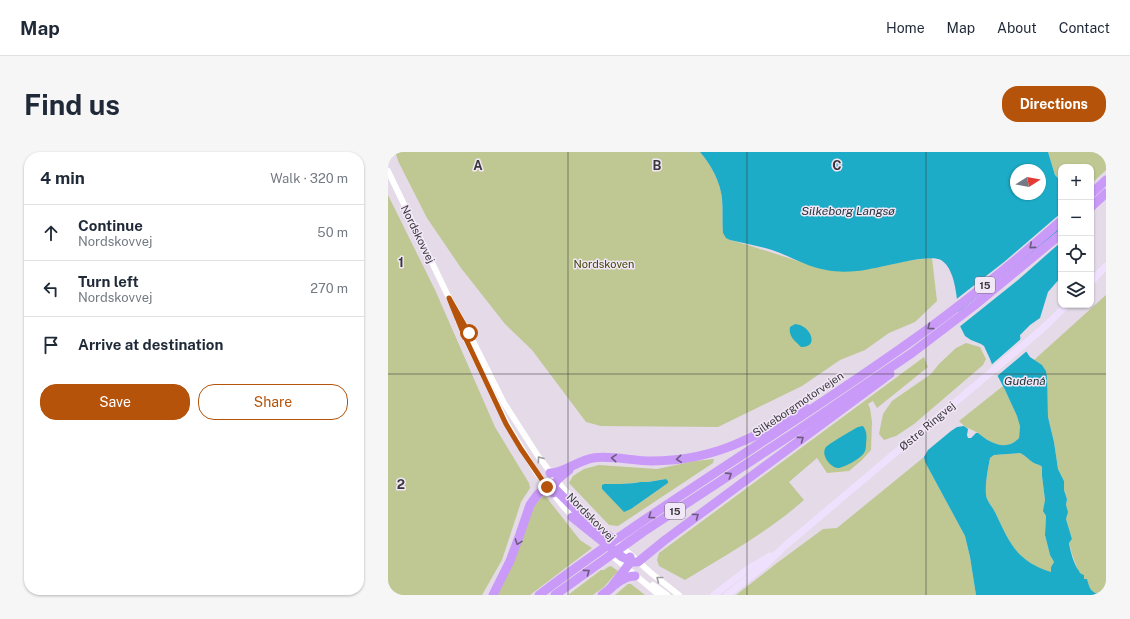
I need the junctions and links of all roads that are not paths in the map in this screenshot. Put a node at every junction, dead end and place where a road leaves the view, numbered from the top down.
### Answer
1 (388, 171) edge
2 (1106, 180) edge
3 (1094, 191) edge
4 (1106, 193) edge
5 (1094, 204) edge
6 (1058, 224) edge
7 (1059, 236) edge
8 (1106, 266) edge
9 (1094, 279) edge
10 (449, 298) junction
11 (1064, 308) edge
12 (913, 355) junction
13 (888, 357) junction
14 (577, 463) junction
15 (550, 473) junction
16 (553, 488) junction
17 (572, 517) joint
18 (594, 530) junction
19 (614, 540) joint
20 (786, 544) junction
21 (627, 559) junction
22 (748, 570) junction
23 (635, 576) junction
24 (606, 592) edge
25 (493, 595) edge
26 (539, 595) edge
27 (555, 595) edge
28 (660, 595) edge
29 (667, 595) edge
30 (679, 595) edge
31 (714, 595) edge
32 (720, 595) edge
33 (727, 595) edge

1 - 10 street, Nordskovvej
2 - 3 highway
4 - 5 highway
6 -> 13 highway, Silkeborgmotorvejen / 15
7 - 12 highway, 15
8 - 9 main road
15 -> 10 street, Nordskovvej
10 - 16 street, Nordskovvej
11 - 20 main road, Østre Ringvej
21 -> 12 highway
27 -> 12 highway, Silkeborgmotorvejen / 15
13 -> 14 highway
13 -> 26 highway, Silkeborgmotorvejen / 15
14 - 15 highway
14 - 16 highway
15 - 16 street, Nordskovvej
16 - 17 street, Nordskovvej
16 - 18 highway
16 -> 25 highway
17 - 18 highway
18 - 19 highway
18 - 21 highway
19 - 21 street, Nordskovvej
20 - 22 main road, Østre Ringvej
20 - 33 main road, Østre Ringvej
21 - 23 street, Nordskovvej
21 - 24 highway
30 -> 21 street, Nordskovvej
22 - 31 main road, Østre Ringvej
22 - 32 main road
23 - 24 highway
23 - 28 street, Nordskovvej
23 - 29 street

